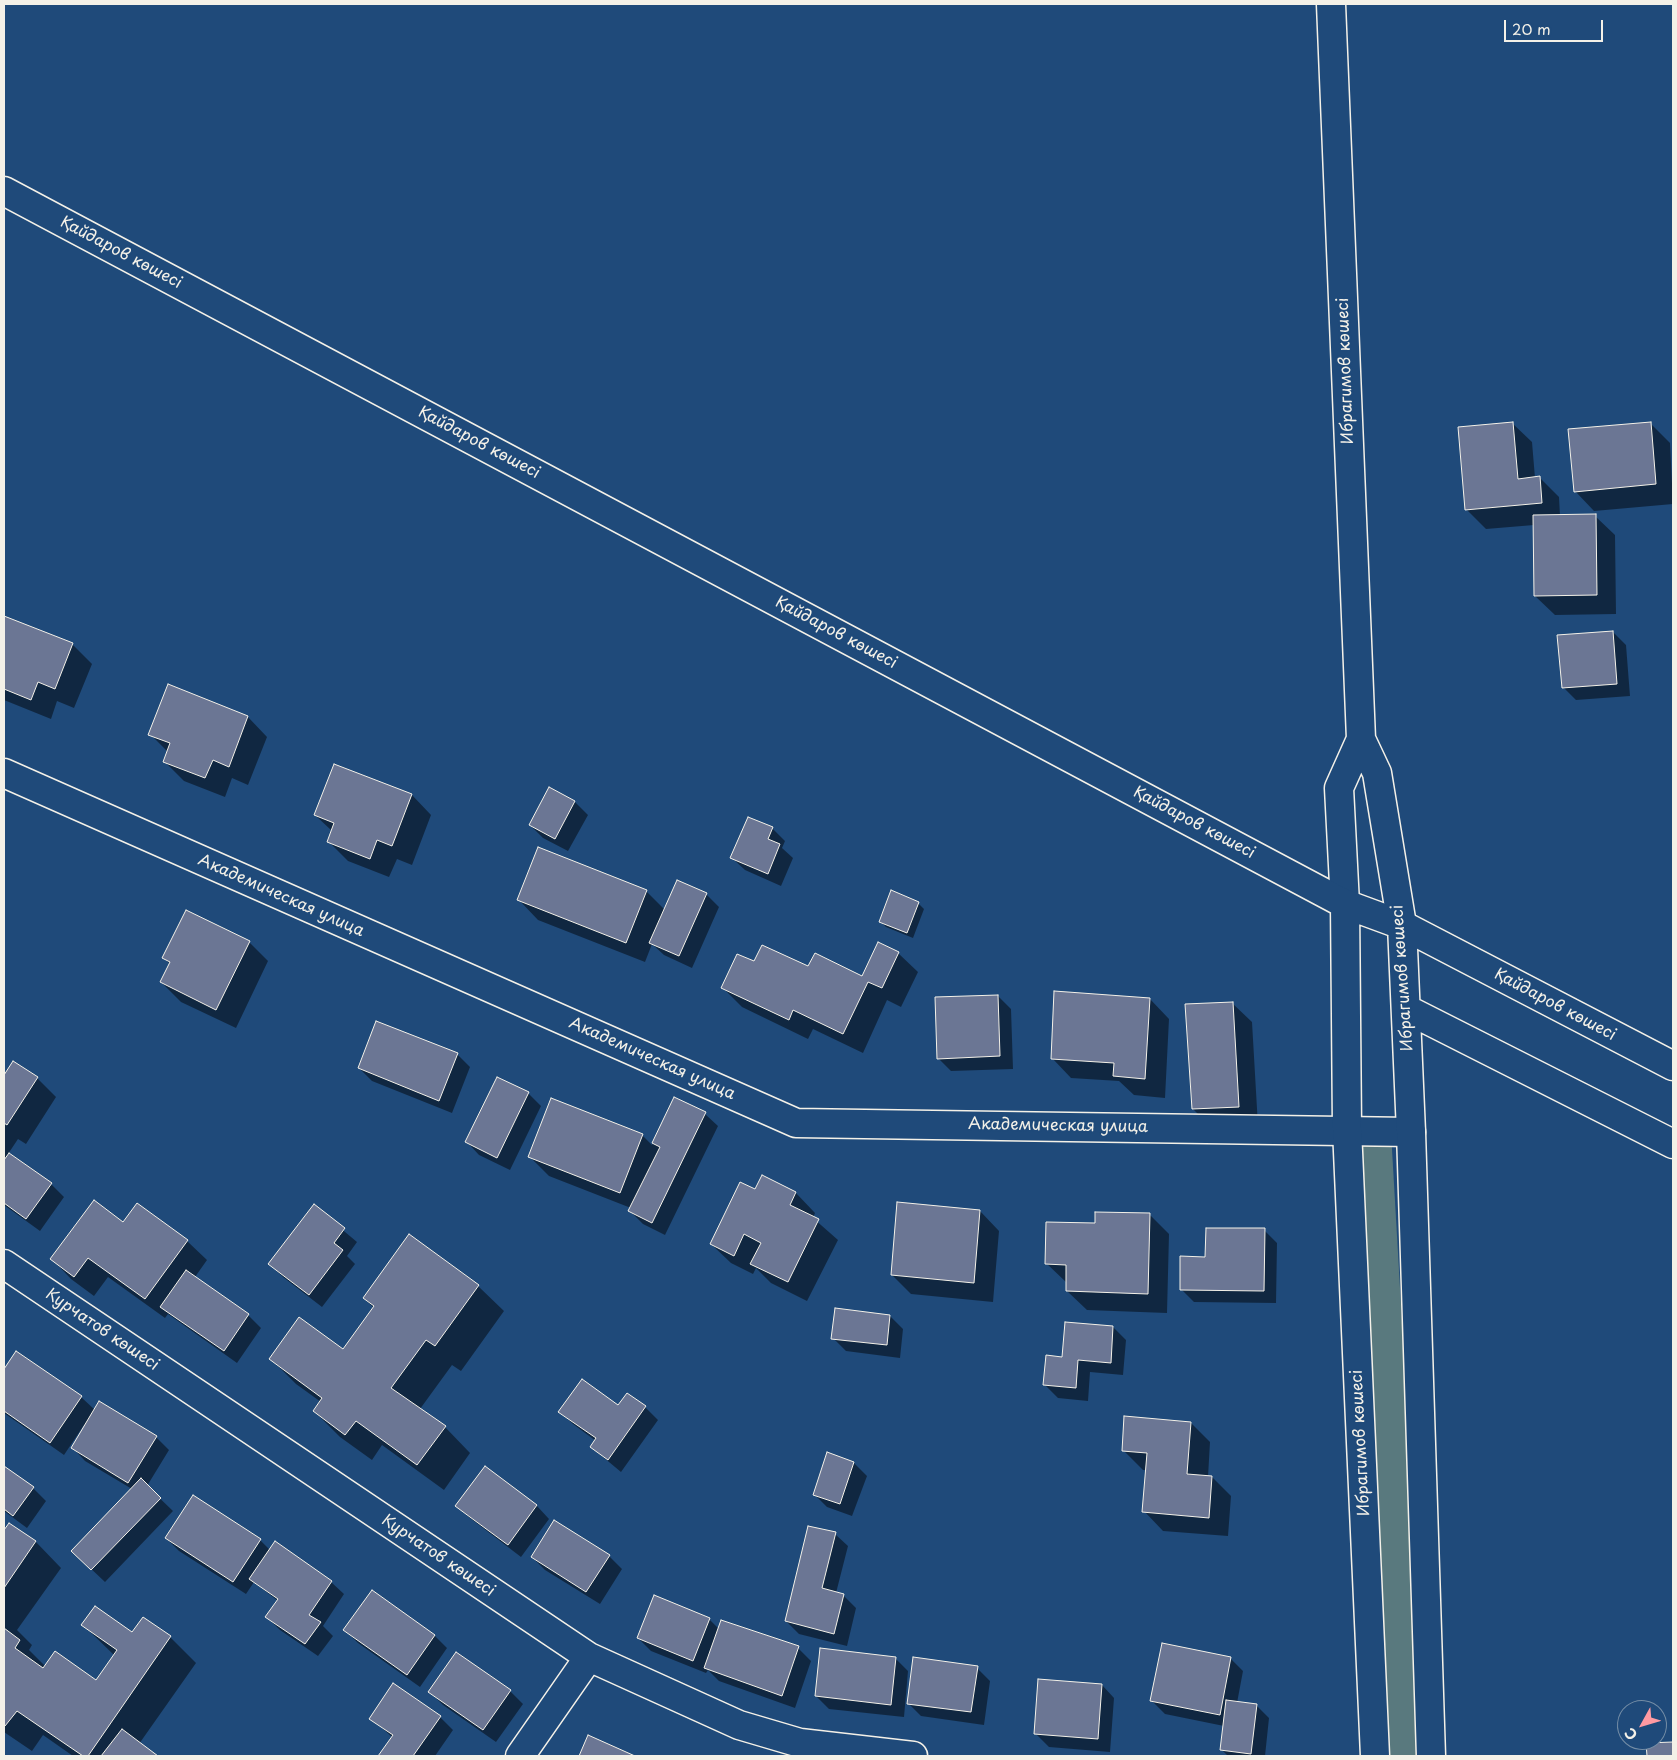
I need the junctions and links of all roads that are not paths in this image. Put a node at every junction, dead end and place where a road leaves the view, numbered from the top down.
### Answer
1 (1331, 4) edge
2 (4, 190) edge
3 (1361, 739) junction
4 (4, 774) edge
5 (1345, 904) junction
6 (1402, 925) junction
7 (1406, 1009) junction
8 (1673, 1066) edge
9 (1347, 1129) junction
10 (1411, 1132) junction
11 (1673, 1144) edge
12 (4, 1264) edge
13 (589, 1657) junction
14 (520, 1756) edge
15 (913, 1756) edge
16 (1375, 1756) edge
17 (1431, 1756) edge

1 - 3 street, Ибрагимов көшесі
2 - 5 street, Қайдаров көшесі
3 - 5 street, Ибрагимов көшесі
3 - 6 street, Ибрагимов көшесі
4 - 9 street, Академическая улица
5 - 6 street, Қайдаров көшесі
5 - 9 street, Ибрагимов көшесі
6 - 7 street, Ибрагимов көшесі
6 - 8 street, Қайдаров көшесі
7 - 10 street, Ибрагимов көшесі
7 - 11 street
9 - 10 street
9 - 16 street, Ибрагимов көшесі
10 - 17 street, Ибрагимов көшесі
12 - 13 street, Курчатов көшесі
13 - 14 street
13 - 15 street, Курчатов көшесі

